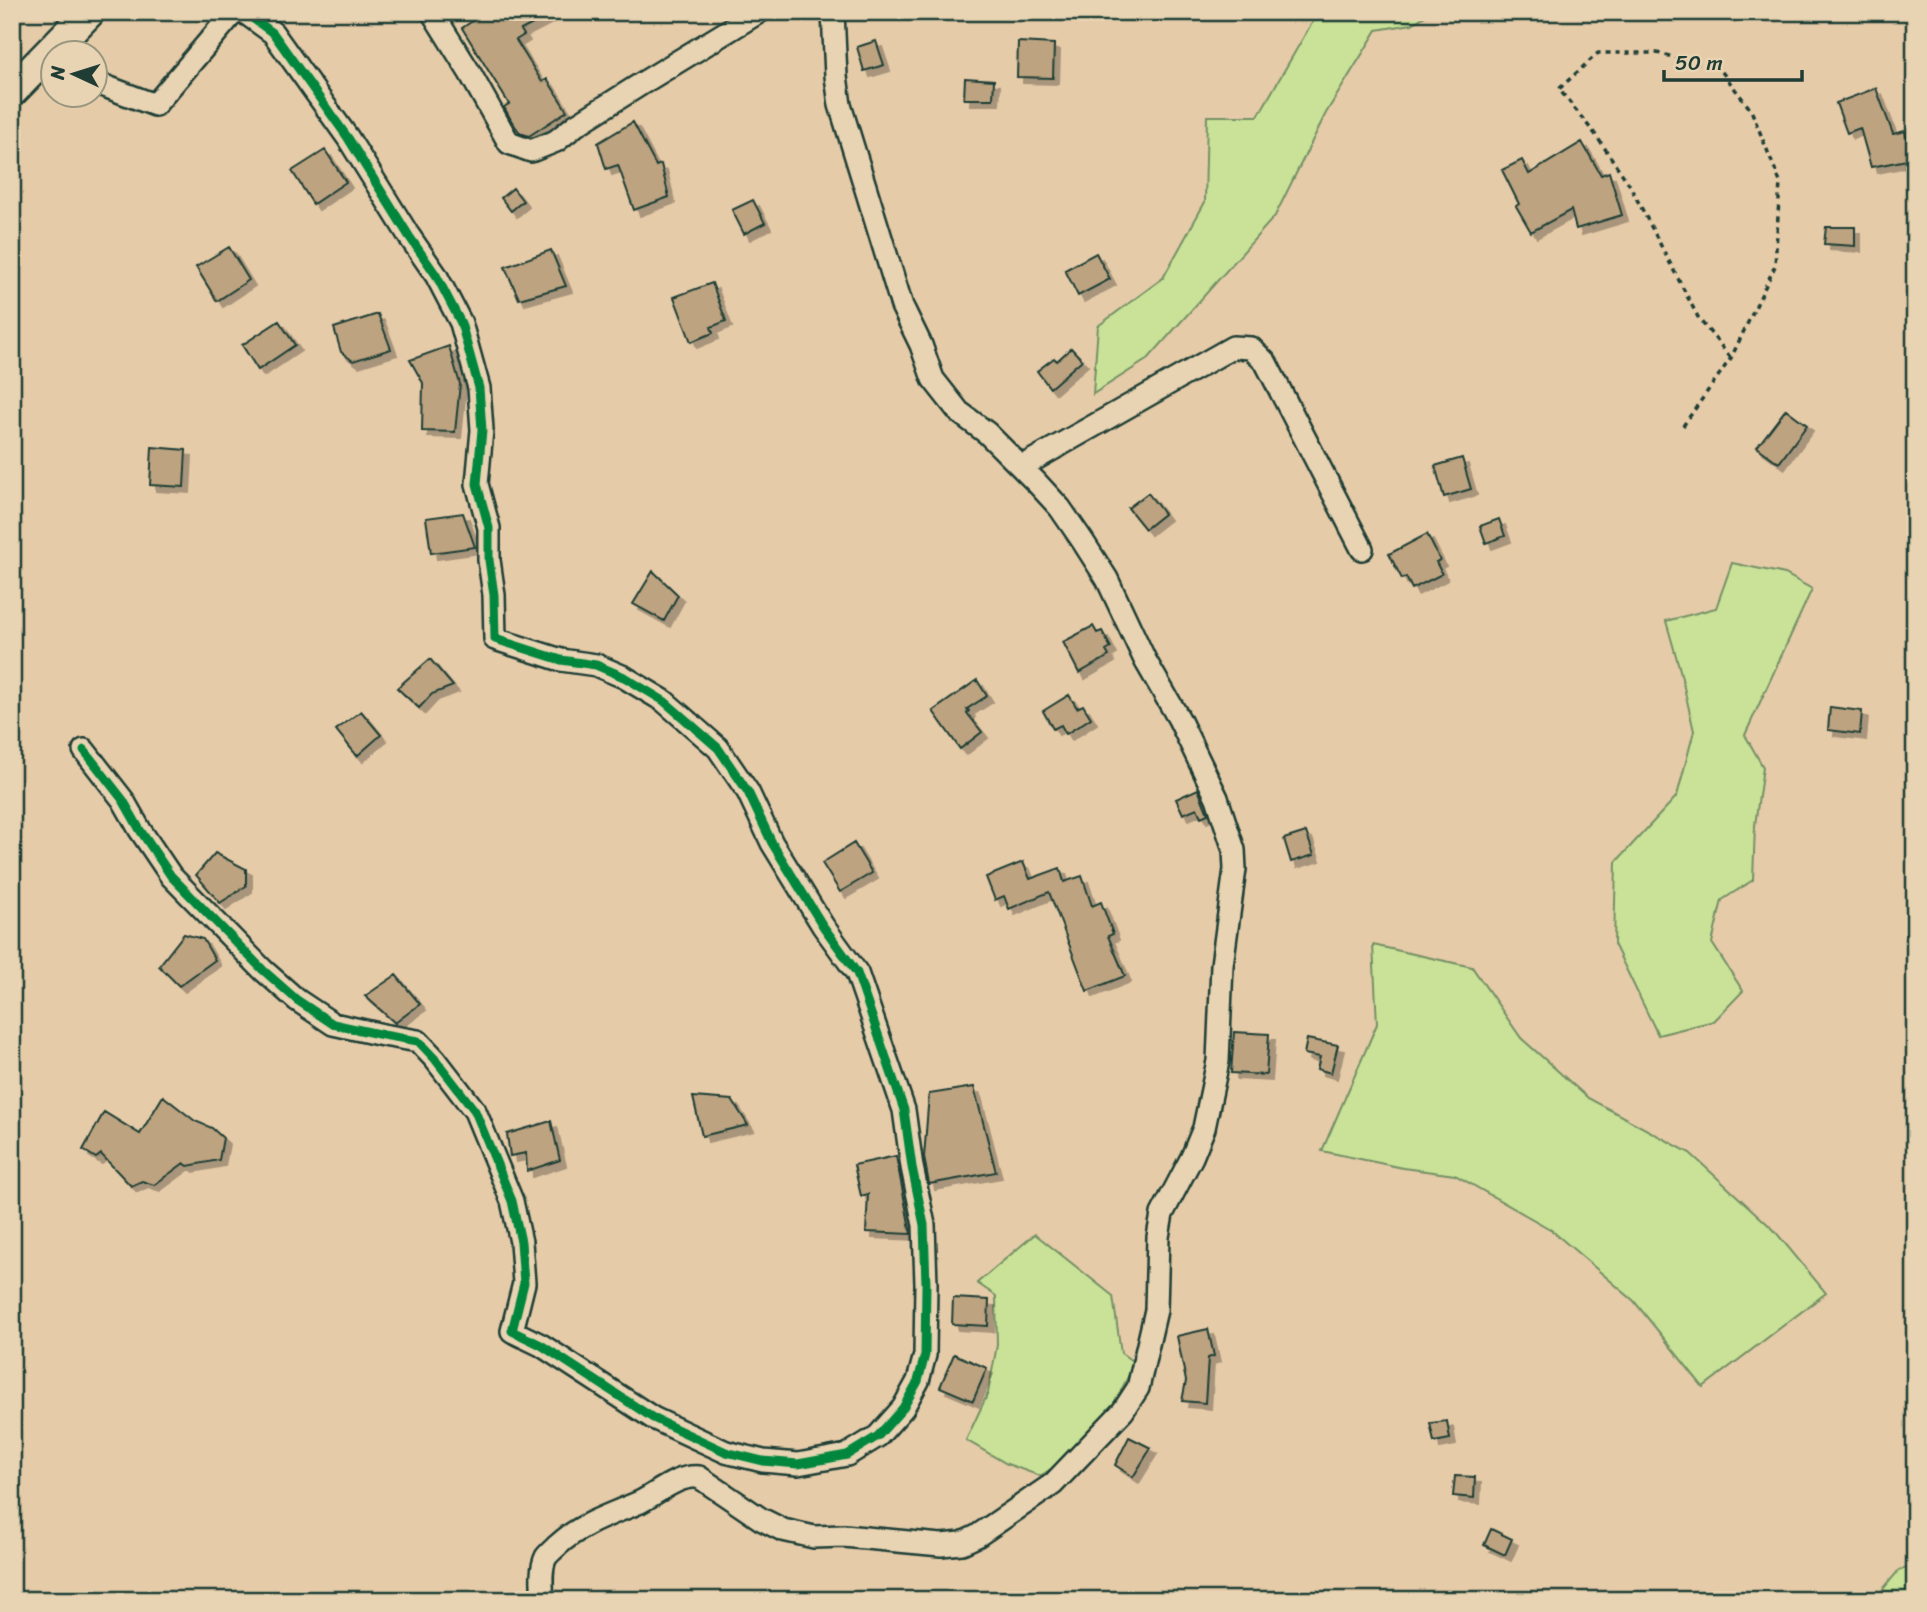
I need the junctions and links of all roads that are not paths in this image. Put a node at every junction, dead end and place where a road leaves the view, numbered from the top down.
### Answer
1 (89, 12) edge
2 (234, 12) edge
3 (244, 12) edge
4 (432, 12) edge
5 (759, 12) edge
6 (833, 12) edge
7 (68, 38) edge
8 (38, 70) edge
9 (108, 87) edge
10 (12, 91) edge
11 (1021, 467) junction
12 (1362, 549) dead end
13 (84, 750) dead end
14 (543, 1600) edge

1 - 7 main road
2 - 9 street
3 - 13 street
4 - 5 street
6 - 11 street
8 - 10 main road
11 - 12 street
11 - 14 street

